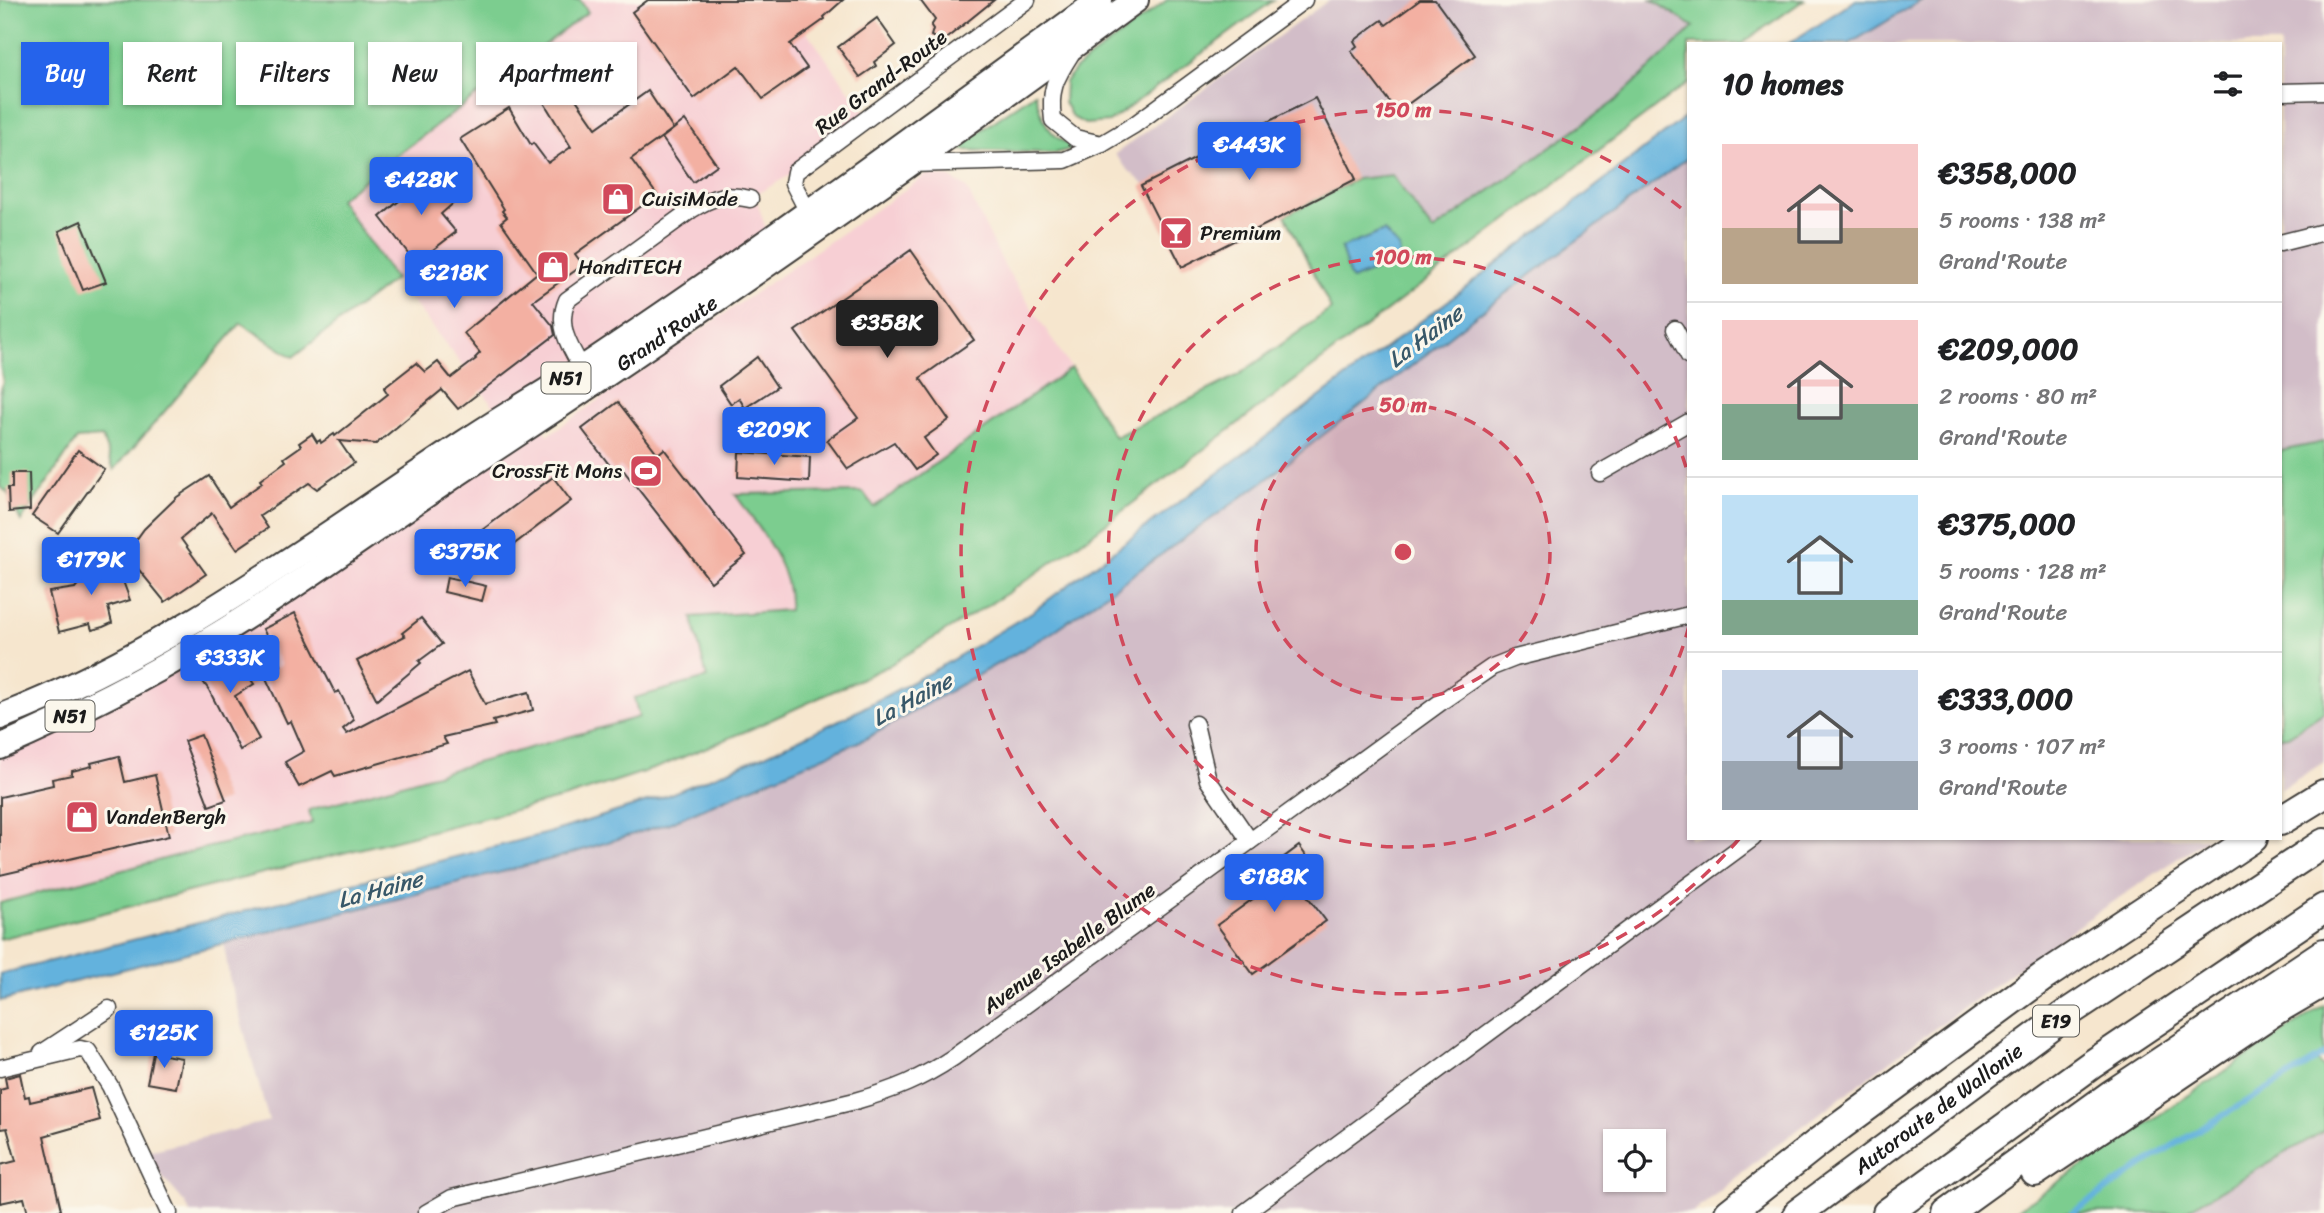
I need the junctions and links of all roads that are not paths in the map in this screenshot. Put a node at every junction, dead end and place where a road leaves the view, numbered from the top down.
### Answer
1 (1027, 0) edge
2 (1100, 0) edge
3 (1136, 0) edge
4 (1304, 0) edge
5 (1078, 43) junction
6 (2324, 91) edge
7 (2282, 92) edge
8 (1102, 144) junction
9 (908, 164) junction
10 (750, 199) dead end
11 (808, 212) junction
12 (2324, 232) edge
13 (2282, 242) edge
14 (1675, 329) dead end
15 (1687, 352) edge
16 (582, 368) junction
17 (1687, 423) edge
18 (1600, 473) dead end
19 (1687, 615) edge
20 (0, 717) edge
21 (1195, 724) dead end
22 (0, 747) edge
23 (2324, 794) edge
24 (2282, 820) edge
25 (1750, 840) edge
26 (2250, 840) edge
27 (1250, 841) junction
28 (2324, 843) edge
29 (2324, 908) edge
30 (2324, 953) edge
31 (2324, 982) edge
32 (109, 1009) dead end
33 (31, 1060) junction
34 (0, 1068) edge
35 (169, 1213) edge
36 (426, 1213) edge
37 (1244, 1213) edge
38 (1729, 1213) edge
39 (1798, 1213) edge
40 (1887, 1213) edge
41 (1947, 1213) edge
42 (1975, 1213) edge

1 - 11 street, Rue Grand-Route
2 - 11 main road, Grand'Route / N51
3 - 5 main road, Grand'Route / N51
4 - 8 street
5 - 8 street
5 - 9 main road, Grand'Route / N51
6 - 7 street
8 - 9 street
9 - 22 main road, Grand'Route / N51
10 - 16 street
11 - 16 main road, Grand'Route / N51
12 - 13 street
14 - 15 street
16 - 20 main road, Grand'Route / N51
17 - 18 street
19 - 27 street, Avenue Isabelle Blume
21 - 27 street
23 - 24 highway
25 - 37 street
26 - 38 highway
27 - 36 street, Avenue Isabelle Blume
28 - 39 highway, Autoroute de Wallonie / E19
29 - 40 highway, E19
30 - 41 highway
31 - 42 highway
32 - 33 street
33 - 34 street
33 - 35 street

